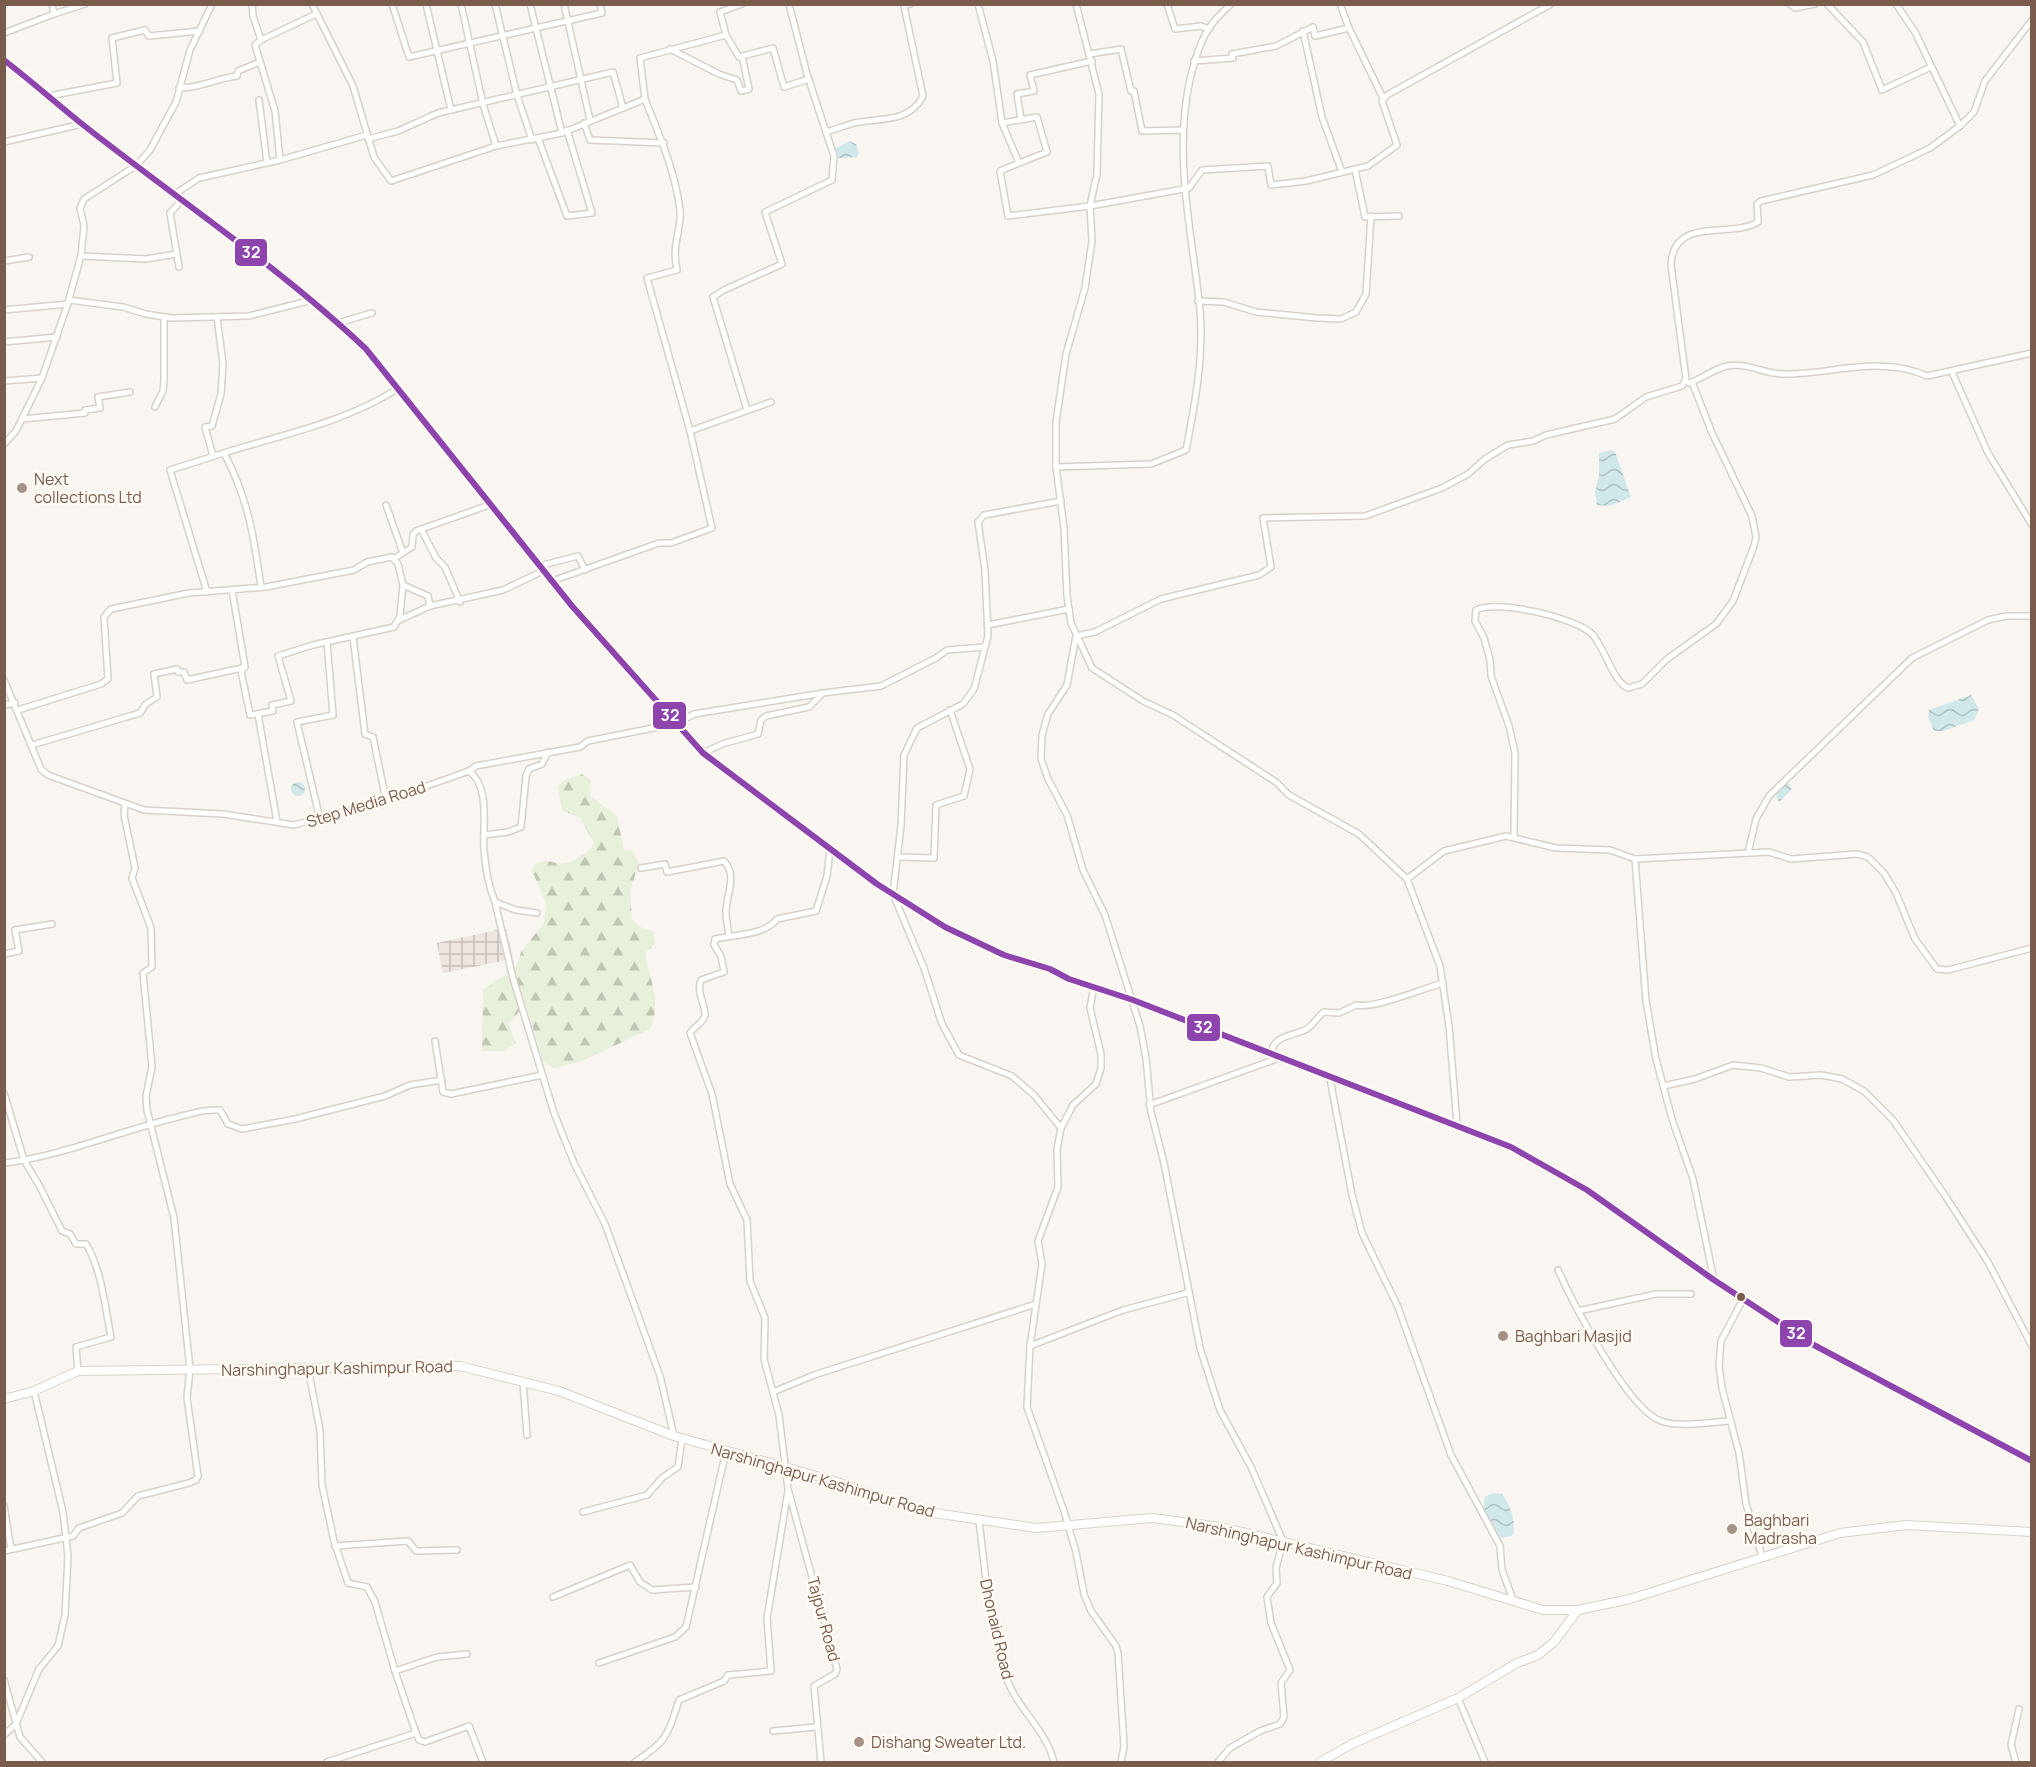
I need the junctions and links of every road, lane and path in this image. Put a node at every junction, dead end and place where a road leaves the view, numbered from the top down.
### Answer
1 (52, 4) edge
2 (85, 4) edge
3 (212, 4) edge
4 (252, 4) edge
5 (312, 4) edge
6 (392, 4) edge
7 (426, 4) edge
8 (461, 4) edge
9 (495, 4) edge
10 (530, 4) edge
11 (564, 4) edge
12 (600, 4) edge
13 (742, 4) edge
14 (789, 4) edge
15 (910, 4) edge
16 (978, 4) edge
17 (1076, 4) edge
18 (1167, 4) edge
19 (1231, 4) edge
20 (1340, 4) edge
21 (1537, 4) edge
22 (1551, 4) edge
23 (1790, 4) edge
24 (1815, 4) edge
25 (1827, 4) edge
26 (1896, 4) edge
27 (1539, 11) junction
28 (54, 14) junction
29 (316, 14) junction
30 (567, 20) junction
31 (2031, 20) edge
32 (536, 28) junction
33 (1349, 28) junction
34 (1209, 29) junction
35 (200, 31) junction
36 (1303, 31) junction
37 (4, 33) edge
38 (726, 35) junction
39 (501, 36) junction
40 (261, 40) junction
41 (470, 44) junction
42 (670, 49) junction
43 (437, 52) junction
44 (1090, 54) junction
45 (742, 56) junction
46 (4, 60) edge
47 (1092, 61) junction
48 (1194, 61) junction
49 (260, 62) junction
50 (1931, 67) junction
51 (809, 79) junction
52 (582, 80) junction
53 (550, 87) junction
54 (179, 88) junction
55 (517, 95) junction
56 (49, 96) junction
57 (1383, 98) junction
58 (645, 99) junction
59 (259, 100) dead end
60 (483, 104) junction
61 (623, 108) junction
62 (451, 110) junction
63 (1021, 119) junction
64 (591, 120) junction
65 (584, 123) junction
66 (1002, 123) junction
67 (82, 124) junction
68 (1960, 126) junction
69 (1183, 130) junction
70 (564, 132) junction
71 (826, 132) junction
72 (367, 137) junction
73 (535, 139) junction
74 (4, 142) edge
75 (664, 143) junction
76 (496, 146) junction
77 (280, 160) junction
78 (267, 163) junction
79 (1019, 163) junction
80 (137, 165) junction
81 (1355, 169) junction
82 (1342, 172) junction
83 (1184, 188) junction
84 (175, 194) junction
85 (182, 200) junction
86 (1090, 206) junction
87 (1371, 216) junction
88 (1400, 216) dead end
89 (176, 254) junction
90 (81, 256) junction
91 (29, 257) dead end
92 (4, 261) edge
93 (179, 267) dead end
94 (312, 300) junction
95 (1198, 301) junction
96 (68, 302) junction
97 (4, 310) edge
98 (372, 313) dead end
99 (164, 317) junction
100 (217, 317) junction
101 (338, 323) junction
102 (57, 337) junction
103 (4, 342) edge
104 (2031, 353) edge
105 (1952, 372) junction
106 (42, 378) junction
107 (4, 381) edge
108 (1692, 382) junction
109 (1684, 384) junction
110 (397, 389) junction
111 (130, 392) dead end
112 (771, 402) dead end
113 (155, 407) dead end
114 (747, 411) junction
115 (22, 419) junction
116 (690, 431) junction
117 (4, 444) edge
118 (224, 453) junction
119 (213, 456) junction
120 (1056, 467) junction
121 (1061, 501) junction
122 (386, 505) dead end
123 (489, 505) junction
124 (2031, 525) edge
125 (421, 529) junction
126 (403, 553) junction
127 (395, 558) junction
128 (541, 568) junction
129 (585, 570) junction
130 (552, 581) junction
131 (403, 585) junction
132 (261, 587) junction
133 (232, 590) junction
134 (207, 592) junction
135 (460, 602) junction
136 (430, 606) junction
137 (1069, 609) junction
138 (2031, 616) edge
139 (399, 620) junction
140 (988, 625) junction
141 (1076, 636) junction
142 (353, 637) junction
143 (327, 642) junction
144 (984, 647) junction
145 (244, 668) junction
146 (4, 681) edge
147 (824, 693) junction
148 (15, 703) junction
149 (4, 705) edge
150 (18, 710) junction
151 (950, 710) junction
152 (258, 714) junction
153 (678, 723) junction
154 (33, 745) junction
155 (548, 752) junction
156 (703, 753) junction
157 (469, 771) junction
158 (386, 800) junction
159 (125, 804) junction
160 (320, 819) junction
161 (277, 822) junction
162 (484, 835) junction
163 (1514, 836) junction
164 (830, 850) junction
165 (1749, 853) junction
166 (898, 857) junction
167 (1635, 859) junction
168 (642, 868) dead end
169 (1407, 879) junction
170 (893, 894) junction
171 (495, 902) junction
172 (537, 913) dead end
173 (52, 924) dead end
174 (729, 936) junction
175 (2031, 948) edge
176 (4, 954) edge
177 (1443, 983) junction
178 (1094, 987) junction
179 (1133, 1000) junction
180 (435, 1041) dead end
181 (1271, 1054) junction
182 (1279, 1058) junction
183 (542, 1075) junction
184 (1330, 1079) junction
185 (442, 1080) junction
186 (1663, 1086) junction
187 (4, 1093) edge
188 (1149, 1105) junction
189 (150, 1123) junction
190 (1457, 1124) junction
191 (1061, 1128) junction
192 (24, 1160) junction
193 (4, 1163) edge
194 (1558, 1270) dead end
195 (1714, 1280) junction
196 (1188, 1293) junction
197 (1691, 1294) dead end
198 (1743, 1299) junction
199 (1036, 1304) junction
200 (1578, 1311) junction
201 (1029, 1346) junction
202 (2031, 1346) edge
203 (309, 1368) junction
204 (190, 1369) junction
205 (78, 1371) junction
206 (523, 1382) junction
207 (33, 1391) junction
208 (773, 1392) junction
209 (4, 1399) edge
210 (1730, 1421) junction
211 (527, 1435) dead end
212 (678, 1437) junction
213 (726, 1451) junction
214 (2031, 1461) edge
215 (784, 1466) junction
216 (788, 1489) junction
217 (4, 1506) edge
218 (583, 1512) dead end
219 (979, 1520) junction
220 (1068, 1526) junction
221 (2031, 1532) edge
222 (64, 1538) junction
223 (1283, 1541) junction
224 (335, 1546) junction
225 (8, 1550) edge
226 (457, 1550) dead end
227 (1762, 1556) junction
228 (696, 1587) junction
229 (553, 1597) dead end
230 (1514, 1602) junction
231 (1578, 1610) junction
232 (467, 1654) dead end
233 (599, 1663) dead end
234 (395, 1671) junction
235 (4, 1680) edge
236 (6, 1695) edge
237 (1458, 1698) junction
238 (2019, 1709) dead end
239 (16, 1724) junction
240 (816, 1727) junction
241 (773, 1731) dead end
242 (416, 1733) junction
243 (4, 1735) edge
244 (42, 1762) edge
245 (327, 1762) edge
246 (483, 1762) edge
247 (635, 1762) edge
248 (821, 1762) edge
249 (1054, 1762) edge
250 (1121, 1762) edge
251 (1218, 1762) edge
252 (1320, 1762) edge
253 (1485, 1762) edge
254 (2016, 1762) edge

1 - 28 street
2 - 28 street
3 - 35 street
4 - 40 street
5 - 29 street
6 - 43 street
7 - 43 street
8 - 41 street
9 - 39 street
10 - 32 street
11 - 30 street
12 - 30 street
13 - 38 street
14 - 51 street
15 - 71 street
16 - 66 street
17 - 44 street
18 - 34 street
19 - 34 street
20 - 33 street
21 - 27 street
22 - 27 street
23 - 24 street
25 - 50 street
26 - 50 street
27 - 57 street
28 - 37 street
29 - 40 street
29 - 72 street
30 - 32 street
30 - 52 street
31 - 68 street
32 - 39 street
32 - 53 street
33 - 36 street
33 - 57 street
34 - 48 street
35 - 54 street
35 - 56 street
36 - 48 street
36 - 82 street
38 - 42 street
38 - 45 street
39 - 41 street
39 - 55 street
40 - 49 street
41 - 43 street
41 - 60 street
42 - 45 street
42 - 58 street
43 - 62 street
44 - 47 street
44 - 69 street
45 - 51 street
46 - 56 street
47 - 63 street
47 - 86 street
48 - 69 street
49 - 54 street
49 - 77 street
50 - 68 street
51 - 71 street
52 - 53 street
52 - 61 street
52 - 64 street
53 - 55 street
53 - 70 street
54 - 80 street
55 - 60 street
55 - 73 street
56 - 67 street
57 - 81 street
58 - 61 street
58 - 75 street
59 - 78 street
60 - 62 street
60 - 76 street
61 - 64 street
62 - 72 street
63 - 66 street
63 - 79 street
64 - 65 street
65 - 70 street
65 - 75 street
66 - 79 street
67 - 74 street
67 - 80 street
68 - 109 street
69 - 83 street
70 - 73 street
70 - 73 street
71 - 114 street
72 - 76 street
72 - 77 street
73 - 76 street
75 - 116 street
77 - 78 street
78 - 84 street
79 - 86 street
80 - 84 street
80 - 90 street
81 - 82 street
81 - 87 street
82 - 83 street
83 - 86 street
83 - 95 street
84 - 85 street
85 - 89 street
85 - 94 street
86 - 120 street
87 - 88 street
87 - 95 street
89 - 90 street
89 - 93 street
90 - 96 street
91 - 92 street
94 - 100 street
94 - 101 street
95 - 120 street
96 - 97 street
96 - 99 street
96 - 102 street
98 - 101 street
99 - 100 street
99 - 113 street
100 - 119 street
101 - 110 street
102 - 103 street
102 - 106 street
104 - 105 street
105 - 108 street
105 - 124 street
106 - 107 street
106 - 115 street
108 - 109 street
108 - 163 street
109 - 141 street
110 - 118 street
110 - 123 street
111 - 115 street
112 - 114 street
114 - 116 street
115 - 117 street
116 - 129 street
118 - 119 street
118 - 132 street
119 - 134 street
120 - 121 street
121 - 137 street
121 - 140 street
122 - 126 street
123 - 125 street
123 - 128 street
125 - 126 street
125 - 135 street
126 - 127 street
127 - 131 street
127 - 132 street
128 - 129 street
128 - 130 street
128 - 135 street
129 - 130 street
130 - 153 street
131 - 136 street
131 - 139 street
132 - 133 street
133 - 134 street
133 - 145 street
134 - 150 street
135 - 136 street
136 - 139 street
137 - 140 street
137 - 141 street
138 - 165 street
139 - 142 street
140 - 144 street
141 - 169 street
141 - 179 street
142 - 143 street
142 - 158 street
143 - 152 street
143 - 160 street
144 - 147 street, Step Media Road
144 - 151 street
145 - 152 street
145 - 154 street
146 - 148 street, Step Media Road
147 - 153 street, Step Media Road
147 - 156 street
148 - 149 street
148 - 150 street, Step Media Road
150 - 154 street, Step Media Road
151 - 166 street
151 - 166 street
152 - 161 street
153 - 155 street, Step Media Road
153 - 156 street
154 - 159 street, Step Media Road
155 - 157 street, Step Media Road
155 - 162 street
156 - 164 street
157 - 158 street, Step Media Road
157 - 162 street
158 - 160 street, Step Media Road
159 - 161 street, Step Media Road
159 - 189 street
160 - 161 street, Step Media Road
162 - 171 street
163 - 167 street
163 - 169 street
164 - 170 street
164 - 174 street
165 - 167 street
165 - 175 street
166 - 170 street
167 - 186 street
168 - 174 street
169 - 177 street
170 - 178 street
170 - 191 street
171 - 172 street
171 - 183 street
173 - 176 street
174 - 208 street, Tajpur Road
177 - 181 street
177 - 190 street
178 - 179 street
178 - 191 street
179 - 181 street
179 - 188 street
180 - 185 street
181 - 182 street
182 - 184 street
182 - 188 street
183 - 185 street
183 - 212 street
184 - 190 street
184 - 230 street
185 - 189 street
186 - 195 street
186 - 202 street
187 - 192 street
188 - 196 street
189 - 192 street
189 - 204 street
190 - 195 street
191 - 199 street
192 - 193 street
192 - 205 street
194 - 200 street
195 - 198 street
196 - 201 street
196 - 223 street
197 - 200 street
198 - 210 street
198 - 214 street
199 - 201 street
199 - 208 street
200 - 210 street
201 - 220 street
203 - 204 street, Narshinghapur Kashimpur Road
203 - 206 street, Narshinghapur Kashimpur Road
203 - 224 street
204 - 205 street, Narshinghapur Kashimpur Road
204 - 222 street
205 - 207 street, Narshinghapur Kashimpur Road
206 - 211 street
206 - 212 street, Narshinghapur Kashimpur Road
207 - 209 street, Narshinghapur Kashimpur Road
207 - 222 street
208 - 215 street, Tajpur Road
210 - 227 street
212 - 213 street, Narshinghapur Kashimpur Road
212 - 218 street
213 - 215 street, Narshinghapur Kashimpur Road
213 - 228 street
215 - 216 street, Tajpur Road
215 - 219 street, Narshinghapur Kashimpur Road
216 - 240 street, Tajpur Road
216 - 247 street
217 - 225 street
219 - 220 street, Narshinghapur Kashimpur Road
219 - 249 street, Dhonaid Road
220 - 223 street, Narshinghapur Kashimpur Road
220 - 250 street
221 - 227 street, Narshinghapur Kashimpur Road
222 - 225 street
222 - 239 street
223 - 230 street, Narshinghapur Kashimpur Road
223 - 251 street
224 - 226 street
224 - 234 street
227 - 231 street, Narshinghapur Kashimpur Road
228 - 229 street
228 - 233 street
230 - 231 street, Narshinghapur Kashimpur Road
231 - 237 street
232 - 234 street
234 - 242 street
235 - 236 street
236 - 239 street
237 - 252 street
237 - 253 street
238 - 254 street
239 - 243 street
239 - 244 street
240 - 241 street
240 - 248 street, Tajpur Road
242 - 245 street
242 - 246 street

